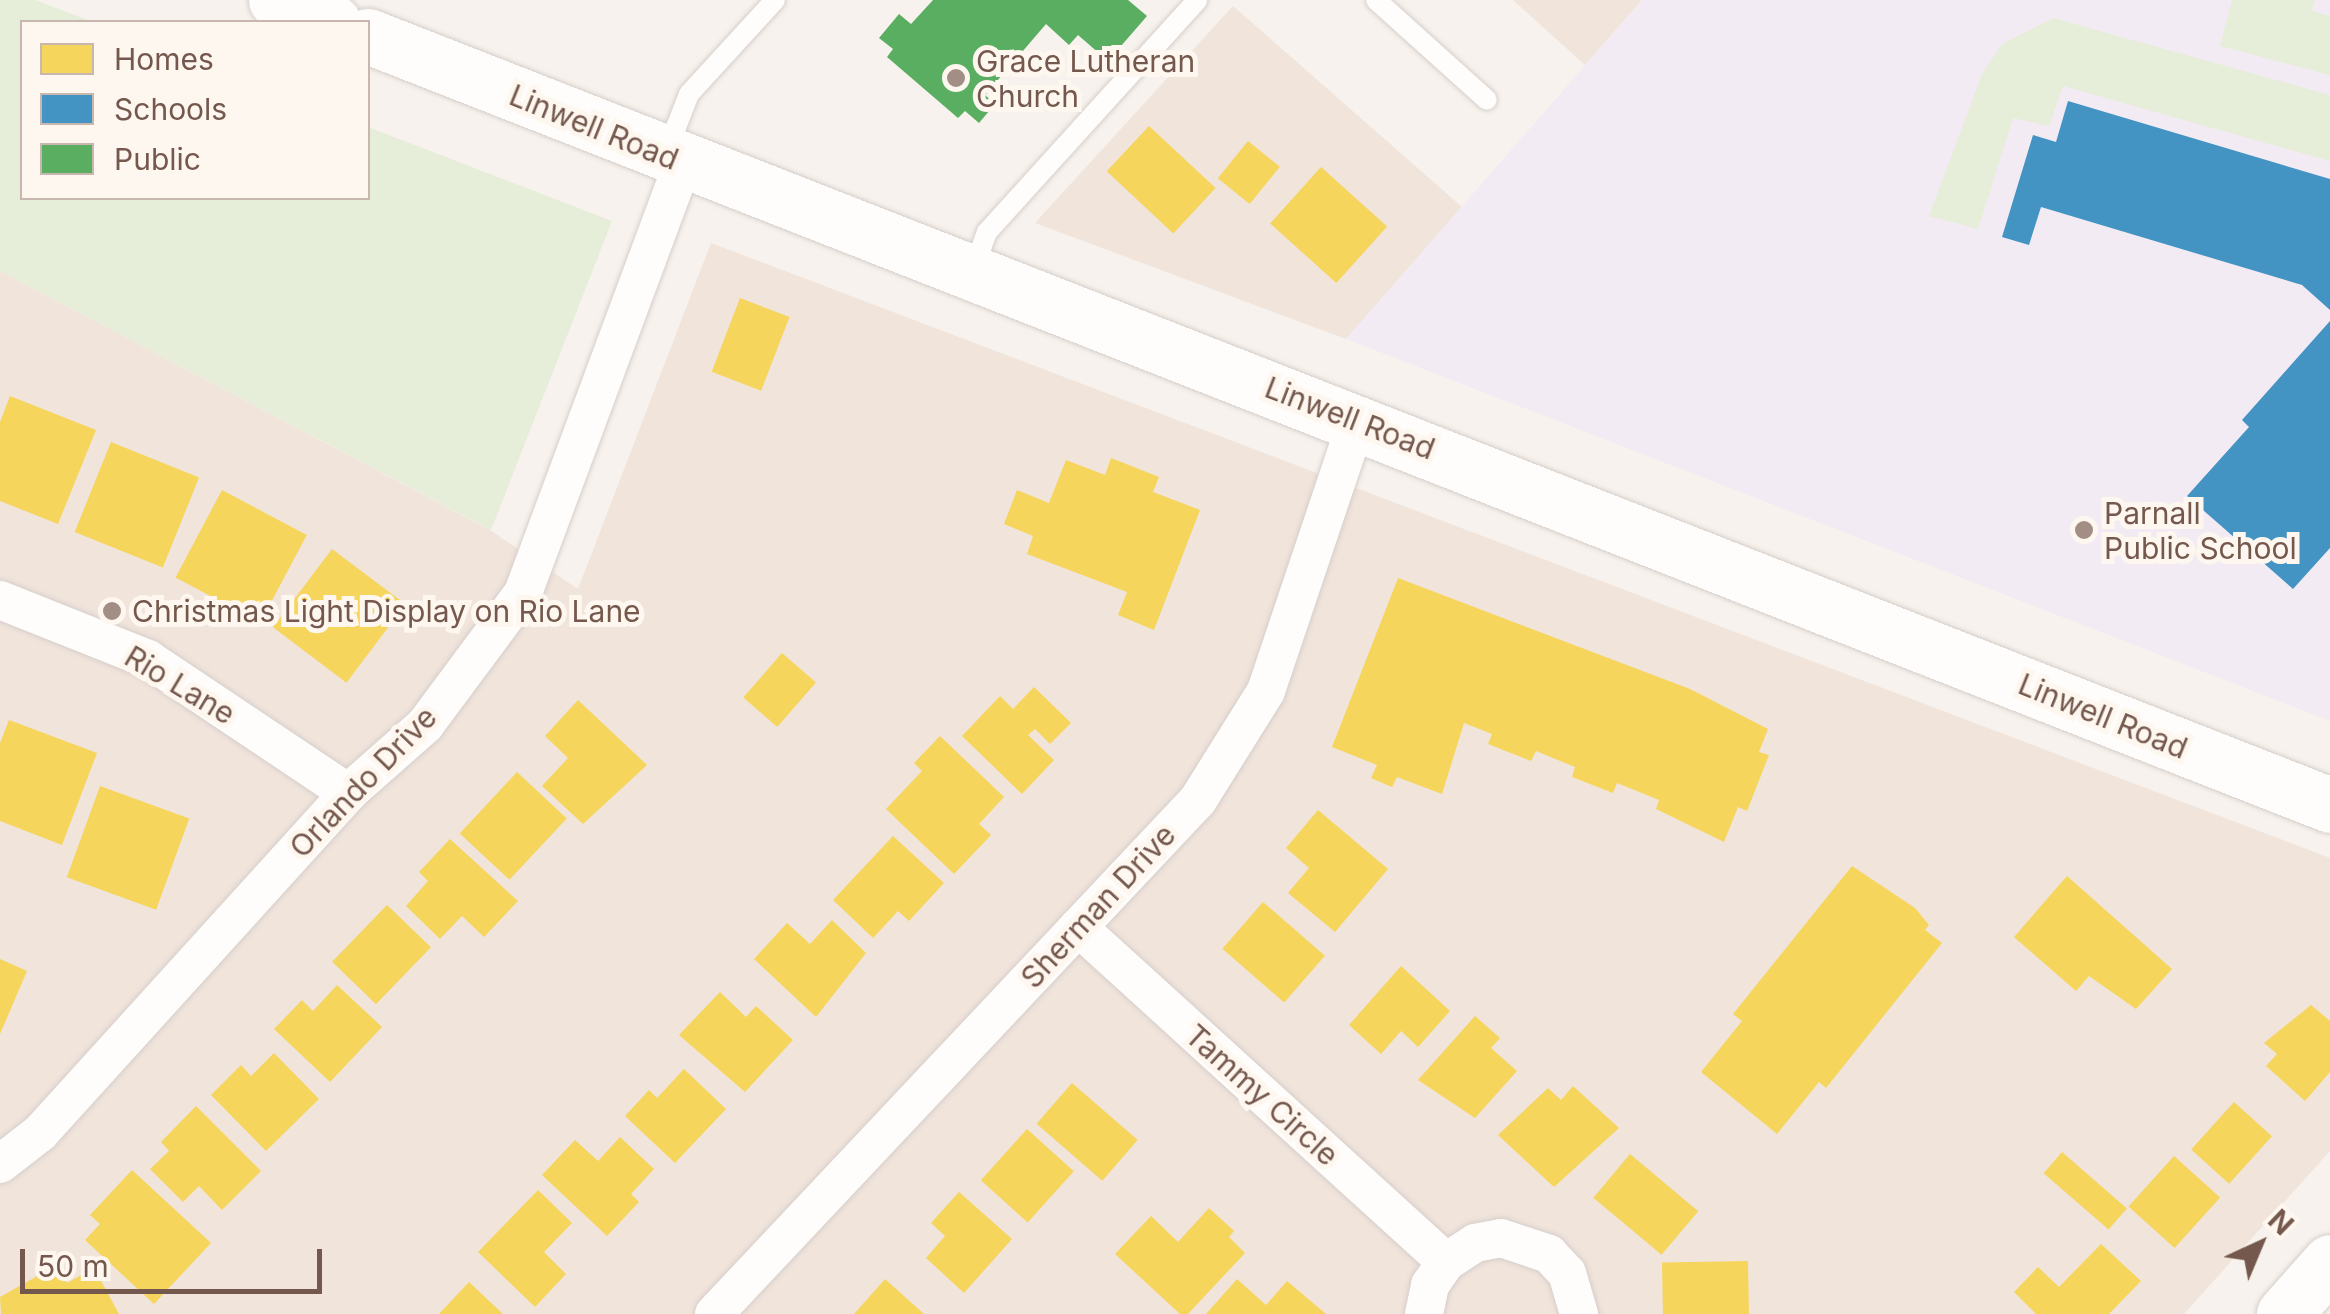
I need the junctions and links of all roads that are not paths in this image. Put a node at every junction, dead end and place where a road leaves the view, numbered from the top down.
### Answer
1 (276, 0) edge
2 (775, 0) edge
3 (1197, 0) edge
4 (1376, 0) edge
5 (328, 20) edge
6 (370, 37) edge
7 (1486, 100) dead end
8 (674, 158) junction
9 (972, 273) junction
10 (1357, 420) junction
11 (0, 600) edge
12 (348, 792) junction
13 (2330, 806) edge
14 (1078, 927) junction
15 (0, 1164) edge
16 (1446, 1262) junction
17 (2330, 1262) edge
18 (714, 1314) edge
19 (1424, 1314) edge
20 (1579, 1314) edge
21 (2284, 1314) edge

1 - 5 main road
2 - 8 lane
3 - 9 lane
4 - 7 lane
6 - 8 main road, Linwell Road
8 - 9 main road, Linwell Road
8 - 12 street, Orlando Drive
9 - 10 main road, Linwell Road
10 - 13 main road, Linwell Road
10 - 14 street, Sherman Drive
11 - 12 street, Rio Lane
12 - 15 street, Orlando Drive
14 - 16 street, Tammy Circle
14 - 18 street, Sherman Drive
16 - 19 street
16 - 20 street
17 - 21 main road

